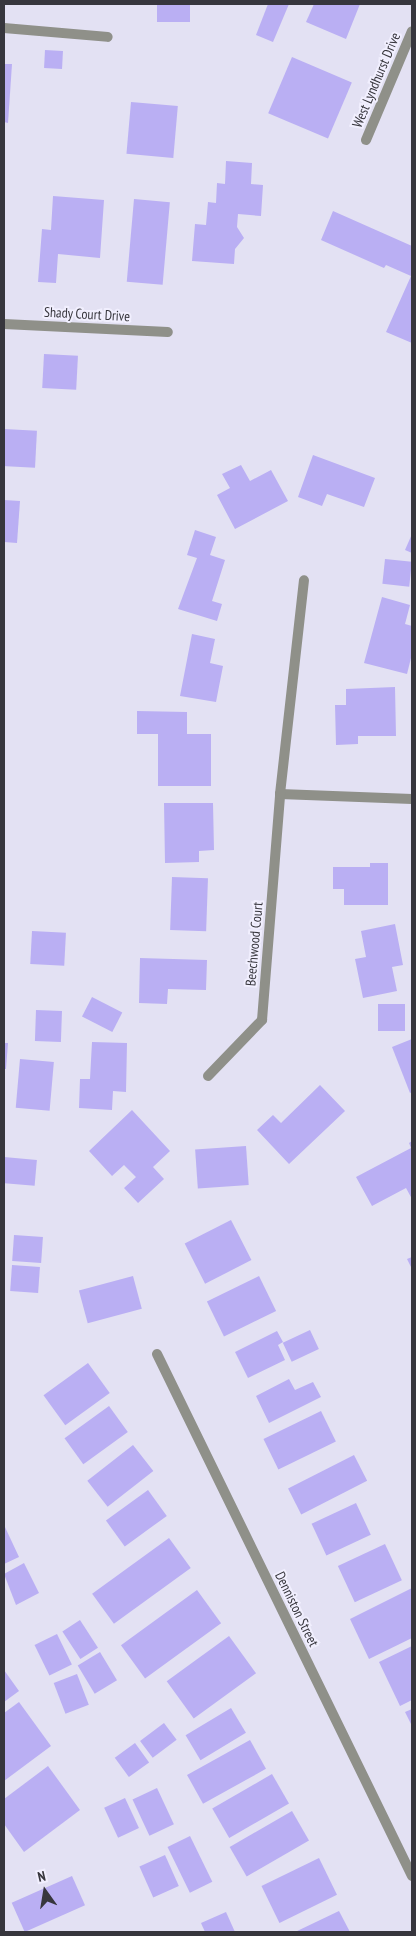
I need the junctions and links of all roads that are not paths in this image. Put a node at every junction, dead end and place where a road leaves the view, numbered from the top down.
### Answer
1 (4, 28) edge
2 (412, 32) edge
3 (108, 38) dead end
4 (366, 140) dead end
5 (4, 324) edge
6 (168, 332) dead end
7 (304, 580) dead end
8 (280, 794) junction
9 (412, 799) edge
10 (208, 1076) dead end
11 (156, 1354) dead end
12 (412, 1876) edge

1 - 3 street
2 - 4 street, West Lyndhurst Drive
5 - 6 street, Shady Court Drive
7 - 8 street, Beechwood Court
8 - 9 street
8 - 10 street, Beechwood Court
11 - 12 street, Denniston Street

